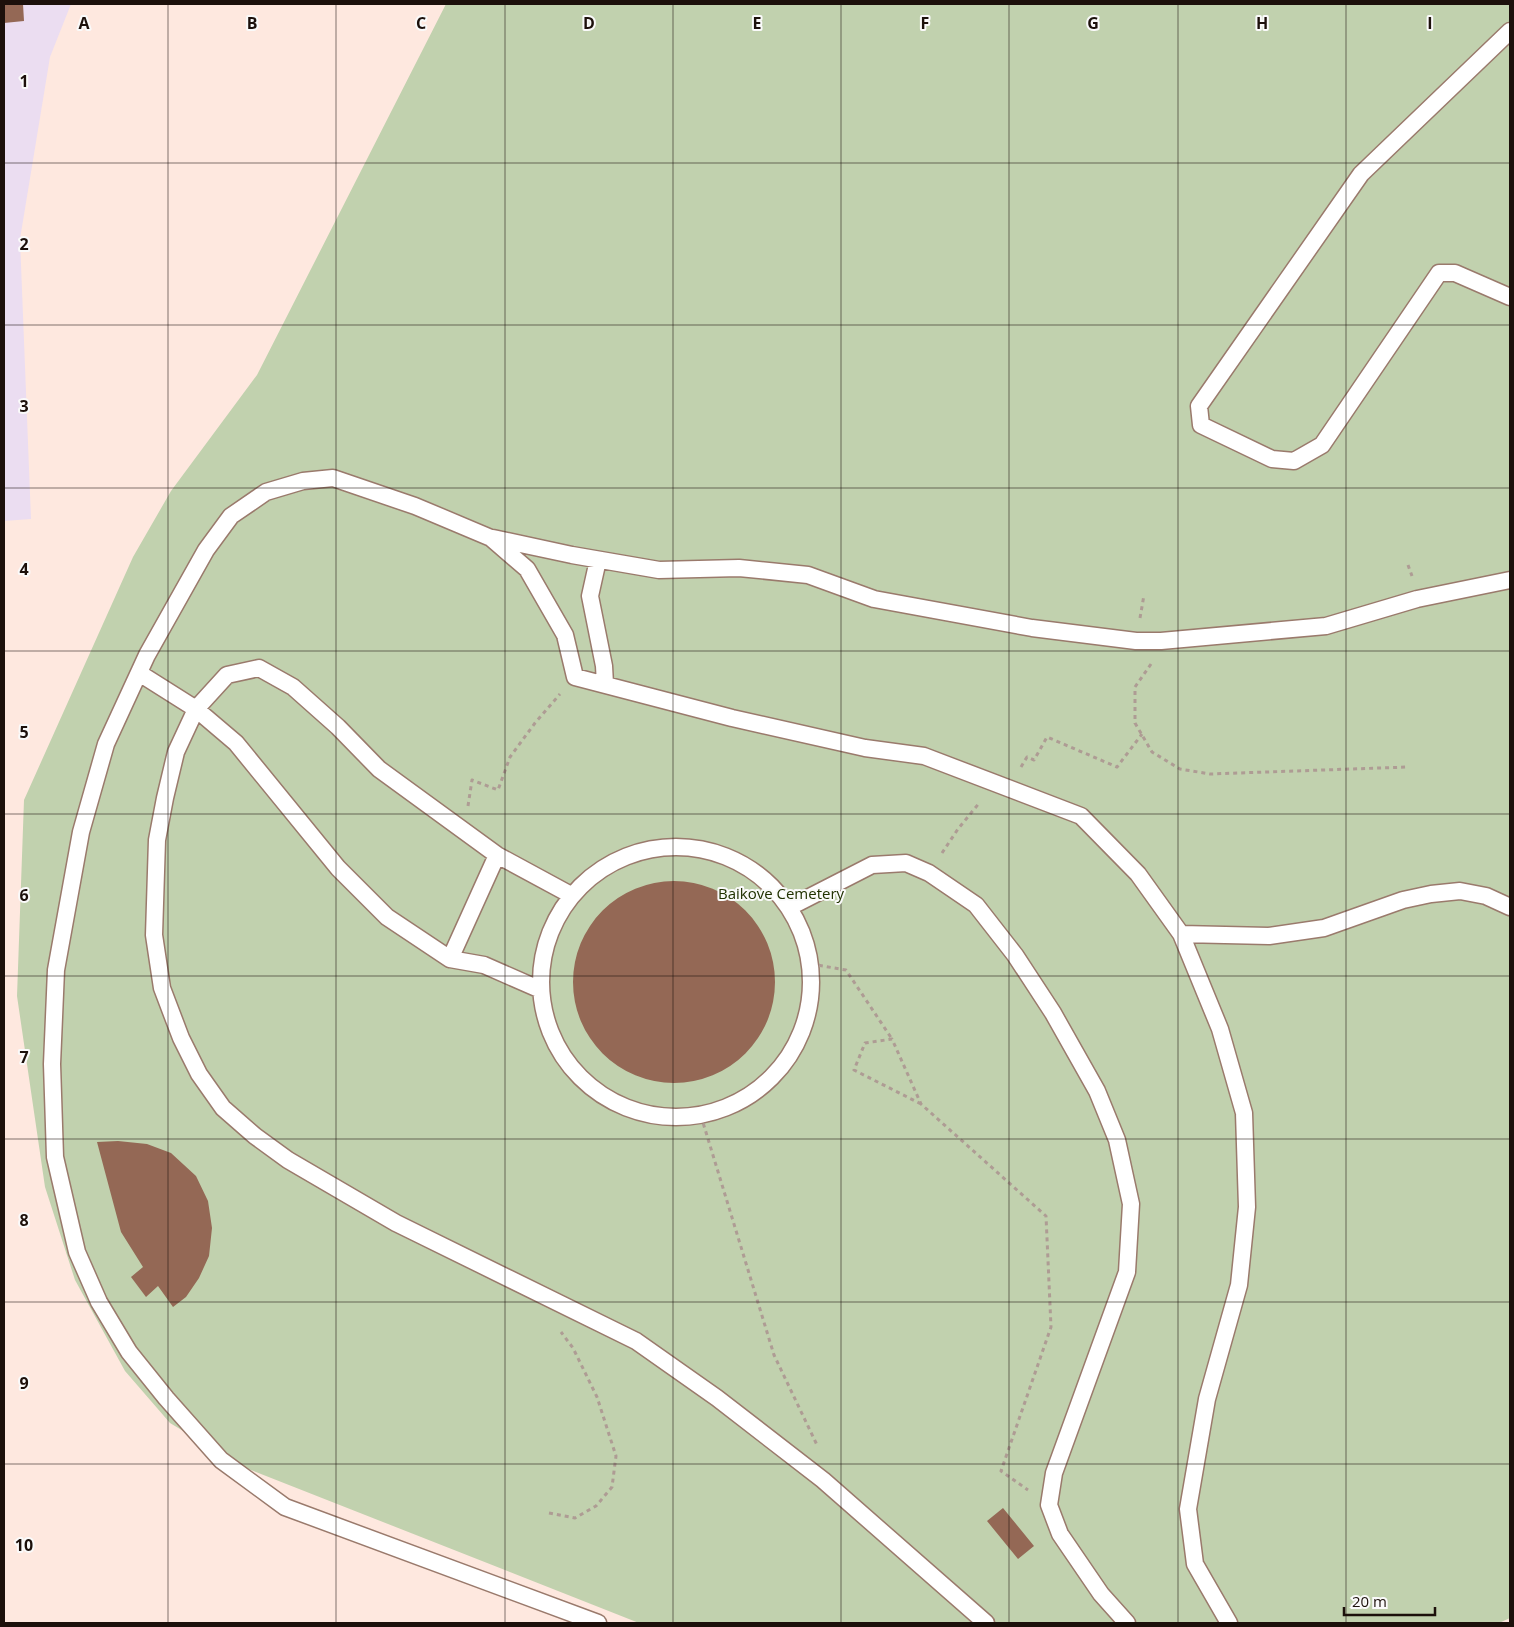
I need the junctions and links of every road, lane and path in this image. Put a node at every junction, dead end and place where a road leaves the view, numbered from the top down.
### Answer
1 (1510, 31) edge
2 (1510, 297) edge
3 (491, 538) junction
4 (598, 560) junction
5 (1510, 580) edge
6 (1151, 663) dead end
7 (138, 673) junction
8 (606, 684) junction
9 (555, 700) dead end
10 (196, 709) junction
11 (1142, 734) junction
12 (1408, 767) dead end
13 (1020, 768) dead end
14 (468, 808) dead end
15 (967, 817) dead end
16 (946, 847) dead end
17 (497, 855) junction
18 (571, 895) junction
19 (1510, 907) edge
20 (790, 908) junction
21 (1181, 934) junction
22 (450, 959) junction
23 (811, 964) junction
24 (541, 990) junction
25 (892, 1038) junction
26 (921, 1104) junction
27 (701, 1116) junction
28 (558, 1328) dead end
29 (821, 1452) dead end
30 (1049, 1506) junction
31 (549, 1512) dead end
32 (598, 1623) edge
33 (986, 1623) edge
34 (1127, 1623) edge
35 (1230, 1623) edge

1 - 2 lane
3 - 4 lane
3 - 7 lane
3 - 8 lane
4 - 5 lane
4 - 8 lane
6 - 11 path
7 - 10 lane
7 - 32 lane
8 - 21 lane
9 - 14 path
10 - 17 lane
10 - 22 lane
10 - 33 lane
11 - 12 path
11 - 13 path
15 - 16 path
17 - 18 lane
17 - 22 lane
18 - 20 lane
18 - 24 lane
19 - 21 lane
20 - 23 lane
20 - 30 lane
21 - 35 lane
22 - 24 lane
23 - 25 path
23 - 27 lane
24 - 27 lane
25 - 26 path
25 - 26 path
26 - 30 path
27 - 29 path
28 - 31 path
30 - 34 lane

